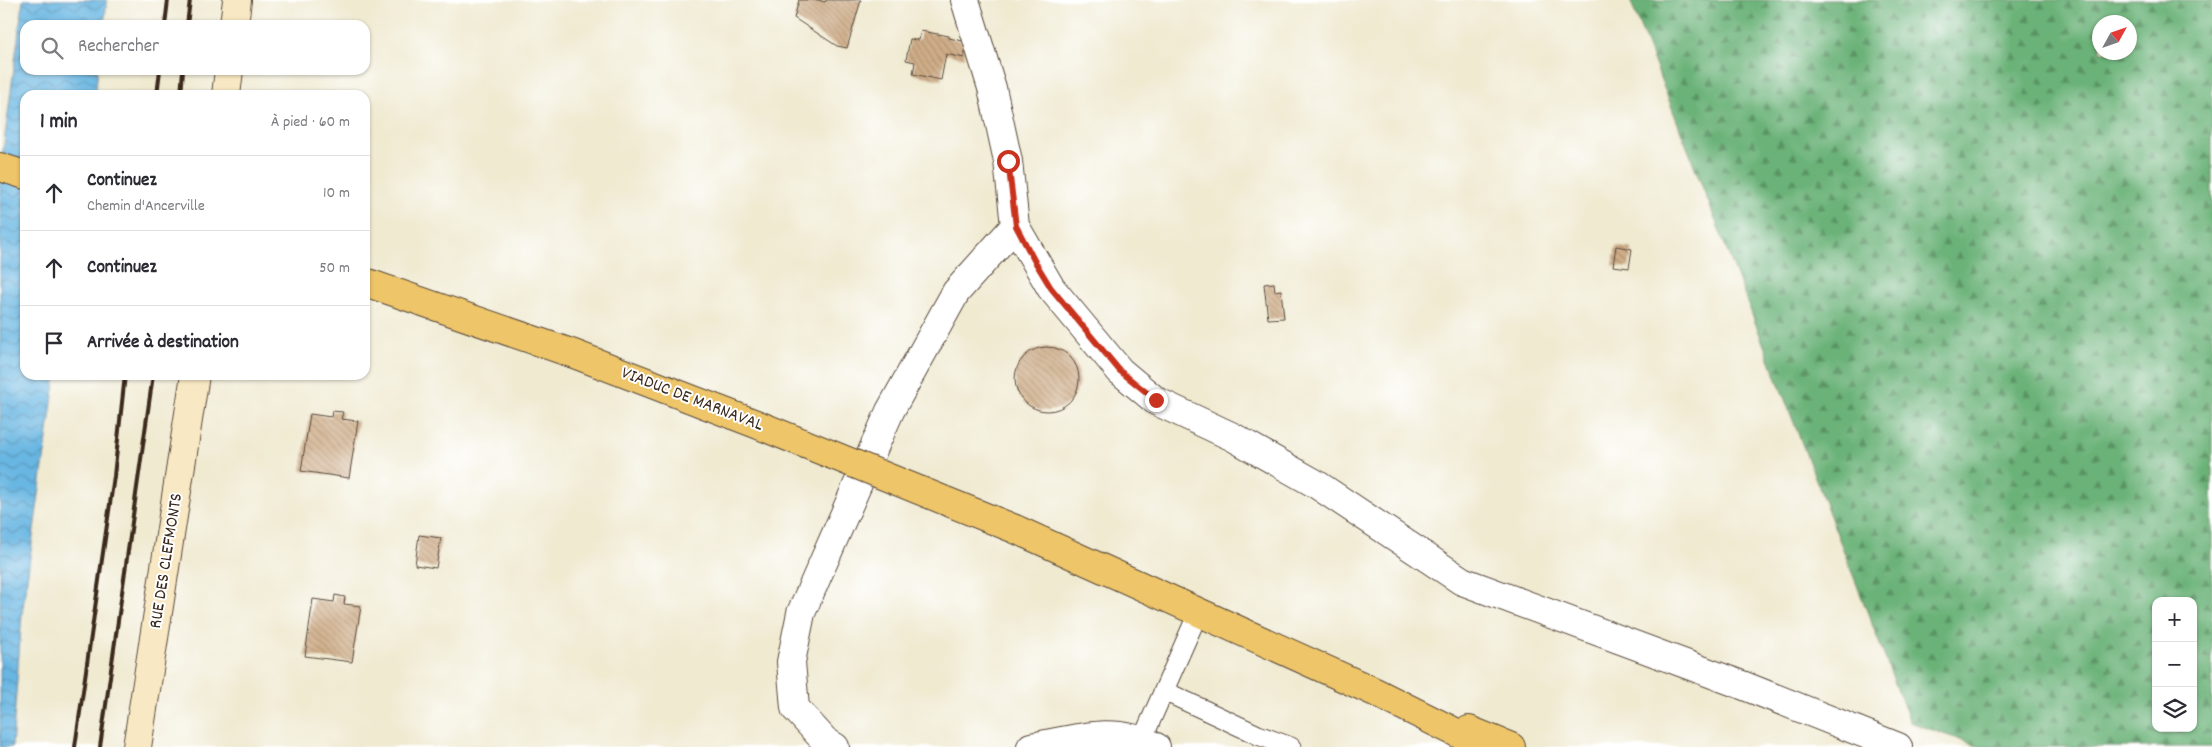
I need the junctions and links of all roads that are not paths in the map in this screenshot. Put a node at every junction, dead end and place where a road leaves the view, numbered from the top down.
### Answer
1 (236, 0) edge
2 (965, 0) edge
3 (234, 20) edge
4 (228, 75) edge
5 (227, 90) edge
6 (0, 167) edge
7 (20, 173) edge
8 (1016, 226) junction
9 (370, 284) edge
10 (194, 380) edge
11 (1199, 611) junction
12 (1164, 691) junction
13 (1375, 692) junction
14 (1149, 743) edge
15 (137, 747) edge
16 (835, 747) edge
17 (1031, 747) edge
18 (1291, 747) edge
19 (1485, 747) edge
20 (1511, 747) edge
21 (1898, 747) edge

1 - 3 street
2 - 8 street
4 - 5 street
6 - 7 highway
8 - 16 street
8 - 21 street
9 - 11 highway, VIADUC DE MARNAVAL, bridge
10 - 15 street, RUE DES CLEFMONTS
11 - 12 lane
11 - 13 highway, VIADUC DE MARNAVAL
12 - 14 lane
12 - 18 lane
13 - 19 highway
13 - 20 highway
14 - 17 street

